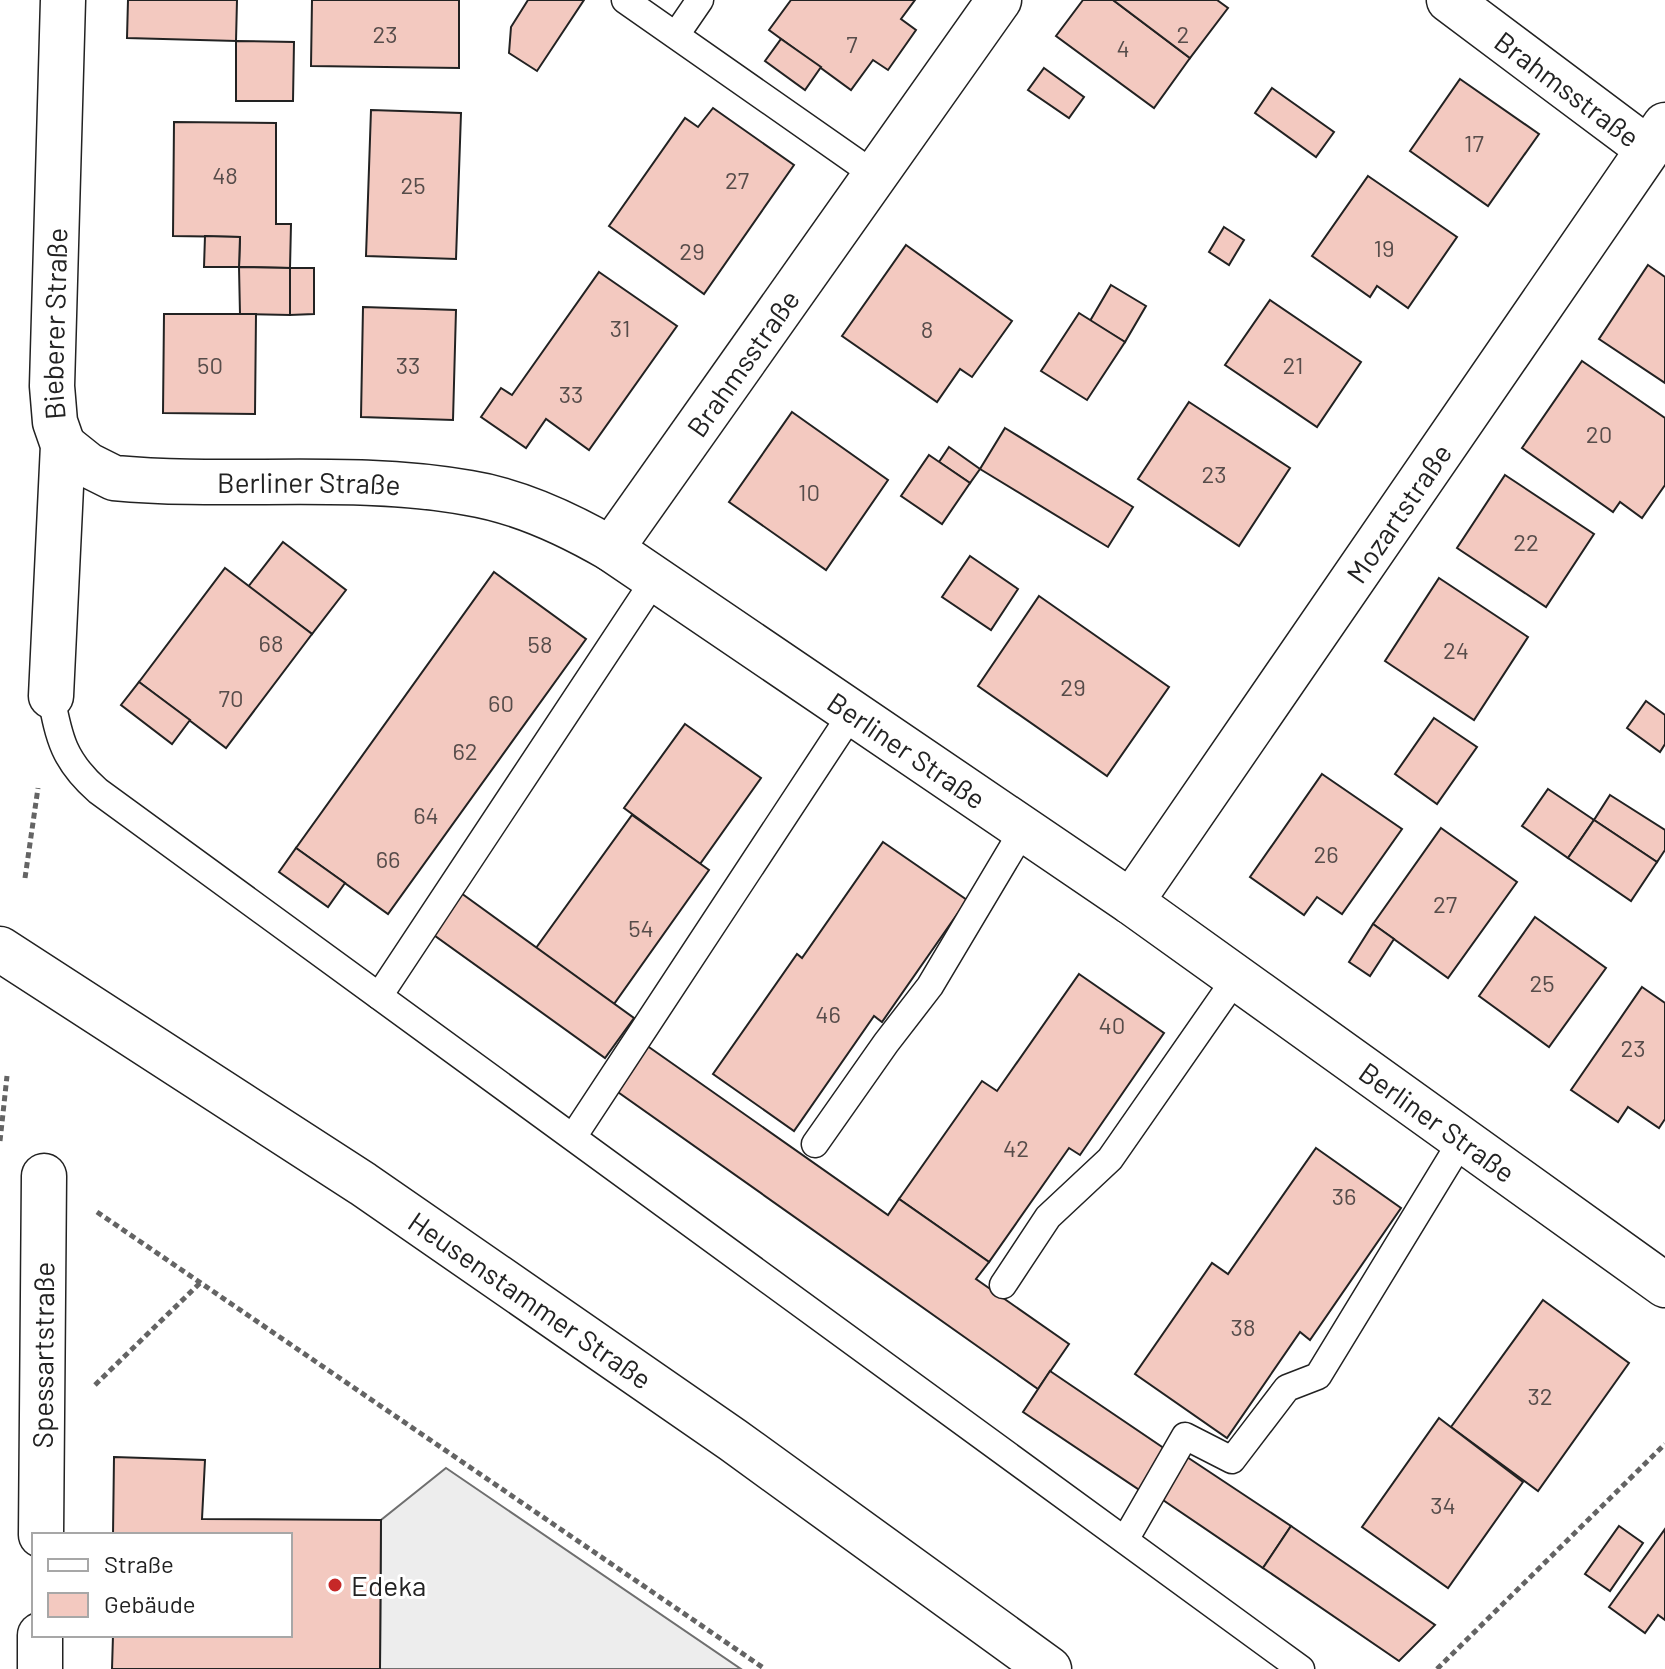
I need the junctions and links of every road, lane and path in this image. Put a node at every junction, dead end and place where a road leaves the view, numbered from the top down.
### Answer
1 (63, 0) edge
2 (625, 0) edge
3 (700, 0) edge
4 (999, 0) edge
5 (1449, 0) edge
6 (676, 35) junction
7 (1656, 137) edge
8 (875, 175) junction
9 (63, 445) junction
10 (611, 549) junction
11 (655, 579) junction
12 (51, 696) joint
13 (852, 713) junction
14 (1023, 830) junction
15 (1131, 902) junction
16 (0, 949) edge
17 (1236, 978) junction
18 (379, 996) junction
19 (7, 1076) dead end
20 (573, 1137) junction
21 (1462, 1140) junction
22 (0, 1141) edge
23 (815, 1144) dead end
24 (44, 1176) joint
25 (200, 1283) junction
26 (1003, 1285) dead end
27 (1665, 1285) edge
28 (42, 1437) junction
29 (1665, 1444) edge
30 (41, 1533) edge
31 (1125, 1540) junction
32 (40, 1637) edge
33 (40, 1669) edge
34 (765, 1669) edge
35 (1049, 1669) edge
36 (1301, 1669) edge
37 (1437, 1669) edge

1 - 9 street, Bieberer Straße
2 - 6 lane
3 - 6 lane
4 - 8 street, Brahmsstraße
5 - 7 street, Brahmsstraße
6 - 8 lane
7 - 15 street, Mozartstraße
8 - 10 street, Brahmsstraße
9 - 10 street, Berliner Straße
9 - 12 street, Bieberer Straße
10 - 11 street, Berliner Straße
11 - 13 street, Berliner Straße
11 - 18 lane
12 - 18 lane
13 - 14 street, Berliner Straße
13 - 20 lane
14 - 15 street, Berliner Straße
14 - 23 lane
15 - 17 street, Berliner Straße
16 - 35 street, Heusenstammer Straße
17 - 21 street, Berliner Straße
17 - 26 lane
18 - 20 lane
19 - 22 path
20 - 31 lane
21 - 27 street, Berliner Straße
21 - 31 lane
24 - 25 path
24 - 28 street, Spessartstraße
25 - 28 path
25 - 34 path
28 - 30 street, Spessartstraße
29 - 37 path
31 - 36 lane
32 - 33 street

